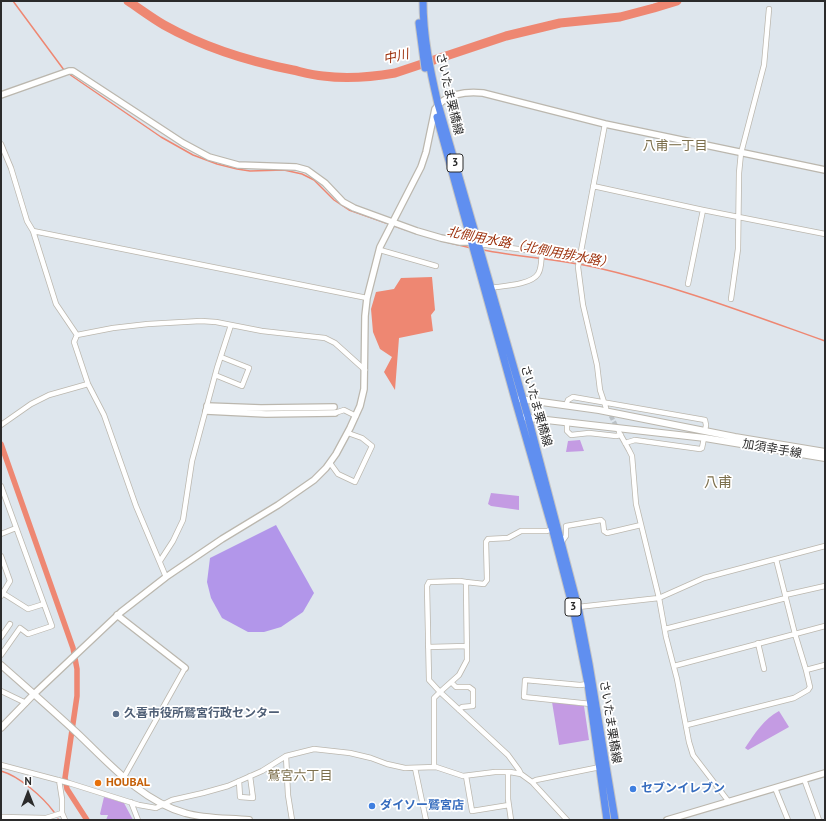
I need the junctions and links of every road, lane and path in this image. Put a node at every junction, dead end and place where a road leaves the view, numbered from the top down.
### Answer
1 (418, 1) edge
2 (423, 1) edge
3 (769, 9) dead end
4 (424, 46) junction
5 (1, 95) edge
6 (436, 106) junction
7 (605, 124) junction
8 (1, 144) edge
9 (741, 153) junction
10 (825, 170) edge
11 (593, 186) junction
12 (703, 210) junction
13 (739, 217) junction
14 (392, 225) junction
15 (34, 231) junction
16 (825, 234) edge
17 (476, 247) junction
18 (380, 250) junction
19 (542, 252) junction
20 (578, 263) junction
21 (599, 264) dead end
22 (436, 266) dead end
23 (688, 284) dead end
24 (490, 288) junction
25 (367, 298) junction
26 (731, 299) dead end
27 (231, 325) junction
28 (77, 335) junction
29 (220, 357) junction
30 (365, 370) junction
31 (215, 375) junction
32 (88, 384) junction
33 (514, 399) junction
34 (523, 399) junction
35 (604, 403) junction
36 (566, 405) junction
37 (206, 408) junction
38 (606, 408) tunnel mouth
39 (335, 410) joint
40 (356, 416) junction
41 (520, 417) junction
42 (528, 417) junction
43 (567, 422) junction
44 (1, 425) edge
45 (705, 431) junction
46 (348, 433) junction
47 (704, 438) junction
48 (625, 443) junction
49 (800, 451) junction
50 (825, 452) edge
51 (825, 458) edge
52 (330, 463) junction
53 (1, 486) edge
54 (641, 525) junction
55 (16, 528) junction
56 (552, 529) junction
57 (1, 534) edge
58 (559, 544) junction
59 (825, 546) edge
60 (1, 556) edge
61 (776, 559) junction
62 (160, 561) junction
63 (166, 577) junction
64 (466, 582) junction
65 (825, 586) edge
66 (2, 594) edge
67 (785, 596) junction
68 (658, 598) junction
69 (44, 604) junction
70 (578, 607) junction
71 (117, 615) junction
72 (10, 624) dead end
73 (825, 626) edge
74 (665, 629) junction
75 (795, 634) junction
76 (1, 637) edge
77 (758, 643) junction
78 (467, 646) junction
79 (428, 647) junction
80 (1, 655) edge
81 (1, 665) edge
82 (825, 665) edge
83 (674, 666) junction
84 (185, 668) joint
85 (764, 669) dead end
86 (806, 670) junction
87 (451, 682) junction
88 (588, 684) junction
89 (1, 692) edge
90 (440, 692) junction
91 (34, 694) junction
92 (26, 704) junction
93 (591, 704) junction
94 (459, 710) junction
95 (687, 725) junction
96 (1, 728) edge
97 (286, 756) junction
98 (1, 765) edge
99 (434, 767) junction
100 (600, 767) junction
101 (415, 768) junction
102 (508, 772) junction
103 (825, 773) edge
104 (521, 774) junction
105 (250, 776) junction
106 (466, 776) junction
107 (124, 777) junction
108 (804, 779) junction
109 (60, 781) junction
110 (239, 781) junction
111 (532, 782) junction
112 (775, 788) junction
113 (131, 802) junction
114 (729, 802) junction
115 (162, 804) junction
116 (509, 805) junction
117 (62, 813) junction
118 (1, 817) edge
119 (225, 819) edge
120 (65, 820) edge
121 (138, 820) edge
122 (249, 820) edge
123 (292, 820) edge
124 (426, 820) edge
125 (511, 820) edge
126 (567, 820) edge
127 (607, 820) edge
128 (615, 820) edge
129 (667, 820) edge
130 (788, 820) edge
131 (819, 820) edge

1 - 4 main road, さいたま栗橋線 / 3
2 - 4 main road, さいたま栗橋線 / 3
3 - 9 street
4 - 6 main road, さいたま栗橋線 / 3
5 - 14 street
6 - 7 street
6 - 14 street
6 - 17 main road, さいたま栗橋線 / 3
7 - 9 street
7 - 11 street
8 - 15 street
9 - 10 street
9 - 13 street
11 - 12 street
11 - 20 street
12 - 13 street
12 - 23 street
13 - 16 street
13 - 26 street
14 - 17 street
14 - 18 street
15 - 25 street
15 - 28 street
17 - 19 street
17 - 24 main road, さいたま栗橋線 / 3
17 - 33 main road, さいたま栗橋線 / 3
18 - 22 street
18 - 25 street
19 - 20 street
19 - 24 street
20 - 21 street
20 - 35 street
24 - 34 main road, さいたま栗橋線 / 3
25 - 30 street
27 - 28 street
27 - 29 street
27 - 30 street
28 - 32 street
29 - 31 street
29 - 31 street
30 - 40 street
31 - 37 street
32 - 44 street
32 - 62 street
33 - 34 main road, 加須幸手線
33 - 41 main road, さいたま栗橋線 / 3
34 - 36 main road, 加須幸手線
34 - 42 main road, さいたま栗橋線 / 3
35 - 36 street
35 - 38 street
35 - 45 street
36 - 45 main road, 加須幸手線
37 - 39 street
37 - 62 street
39 - 40 street
40 - 46 street
41 - 42 main road, 加須幸手線
41 - 56 main road, さいたま栗橋線 / 3
42 - 43 main road, 加須幸手線
42 - 58 main road, さいたま栗橋線 / 3
43 - 47 main road, 加須幸手線
43 - 48 street
45 - 49 main road, 加須幸手線
46 - 52 street
46 - 52 street
47 - 48 street
47 - 49 main road, 加須幸手線
48 - 54 street
49 - 50 main road, 加須幸手線
49 - 51 main road, 加須幸手線
52 - 63 street
53 - 55 street
54 - 58 street
54 - 68 street
55 - 57 street
55 - 69 street
56 - 58 main road, さいたま栗橋線 / 3
56 - 64 street
58 - 70 main road, さいたま栗橋線 / 3
58 - 88 main road, さいたま栗橋線 / 3
59 - 61 street
60 - 66 street
61 - 67 street
61 - 68 street
62 - 63 street
63 - 71 street
64 - 78 street
64 - 79 street
65 - 67 street
66 - 69 street
67 - 74 street
67 - 75 street
68 - 70 street
68 - 74 street
69 - 80 street
70 - 128 main road, さいたま栗橋線 / 3
71 - 84 street
71 - 91 street
72 - 76 street
73 - 75 street
74 - 83 street
75 - 77 street
75 - 86 street
77 - 83 street
77 - 85 street
78 - 79 street
78 - 87 street
79 - 90 street
81 - 91 main road
82 - 86 street
83 - 95 street
84 - 107 street
86 - 95 street
87 - 90 street
87 - 94 street
88 - 93 main road, さいたま栗橋線 / 3
88 - 93 street
89 - 92 street
90 - 94 street
90 - 99 street
91 - 92 main road
91 - 107 main road
92 - 96 main road
93 - 100 main road, さいたま栗橋線 / 3
94 - 104 street
95 - 114 street
97 - 101 street
97 - 105 street
97 - 123 street
98 - 109 street
99 - 101 street
99 - 106 street
100 - 111 street
100 - 127 main road, さいたま栗橋線 / 3
101 - 124 street
102 - 104 street
102 - 106 street
102 - 116 street
103 - 108 street
104 - 111 street
105 - 110 street
105 - 110 street
106 - 116 street
107 - 115 main road
108 - 112 street
108 - 131 street
109 - 113 street
109 - 117 street
110 - 115 street
111 - 126 street
112 - 114 street
112 - 130 street
113 - 115 street
113 - 121 street
114 - 129 street
115 - 119 main road
116 - 125 street
117 - 118 street
117 - 120 street
119 - 122 main road

